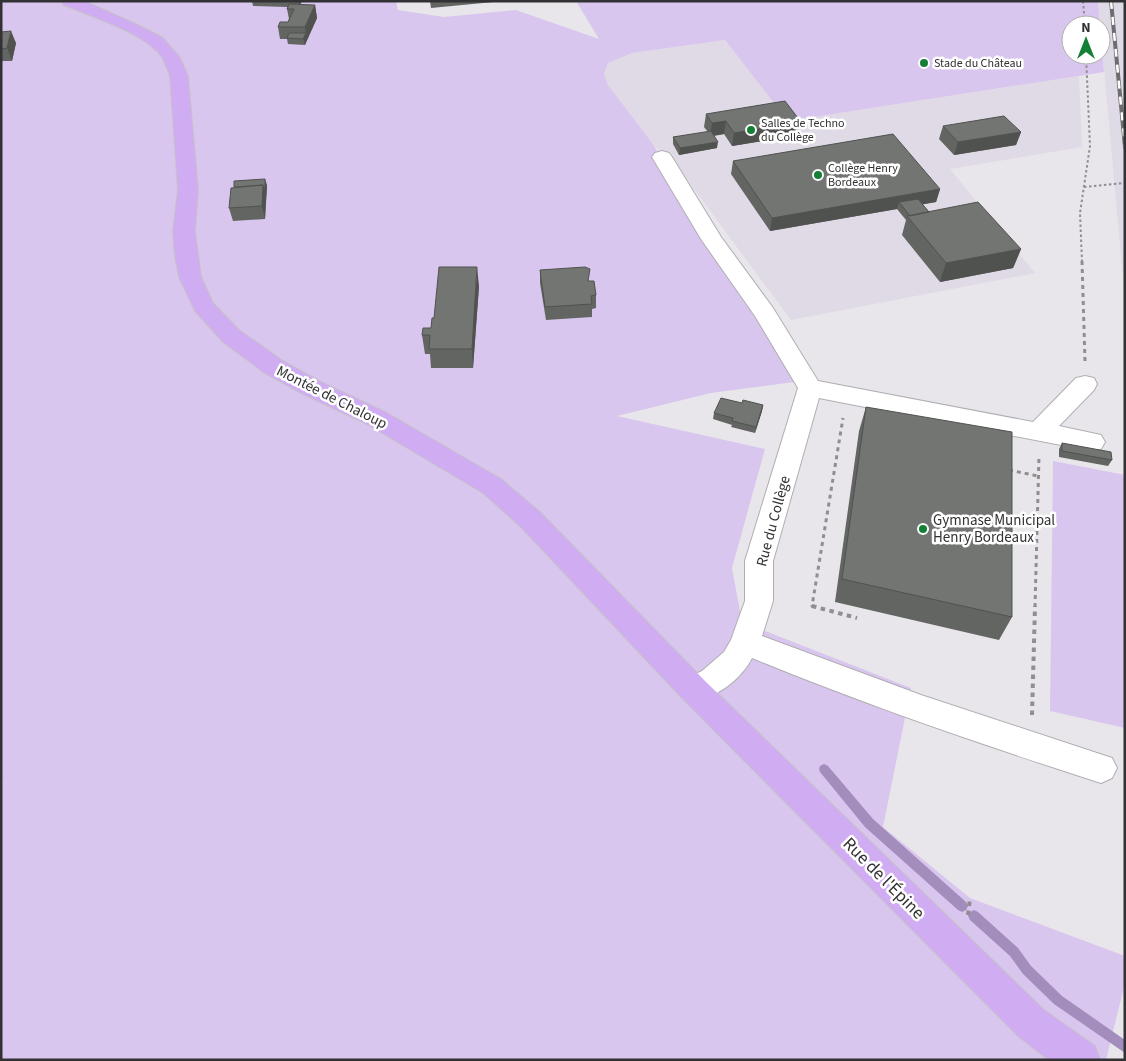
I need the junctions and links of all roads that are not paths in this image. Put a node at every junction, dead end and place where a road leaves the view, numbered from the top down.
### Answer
1 (70, 1) edge
2 (662, 158) dead end
3 (1085, 384) road end
4 (810, 388) junction
5 (1039, 432) junction
6 (1092, 442) dead end
7 (745, 642) junction
8 (694, 690) junction
9 (1101, 768) dead end
10 (1081, 1060) edge

1 - 8 main road, Montée de Chaloup
2 - 4 street
3 - 5 street
4 - 5 street
4 - 7 street, Rue du Collège
5 - 6 street
7 - 8 street, Rue du Collège
7 - 9 street
8 - 10 main road, Rue de l'Épine

